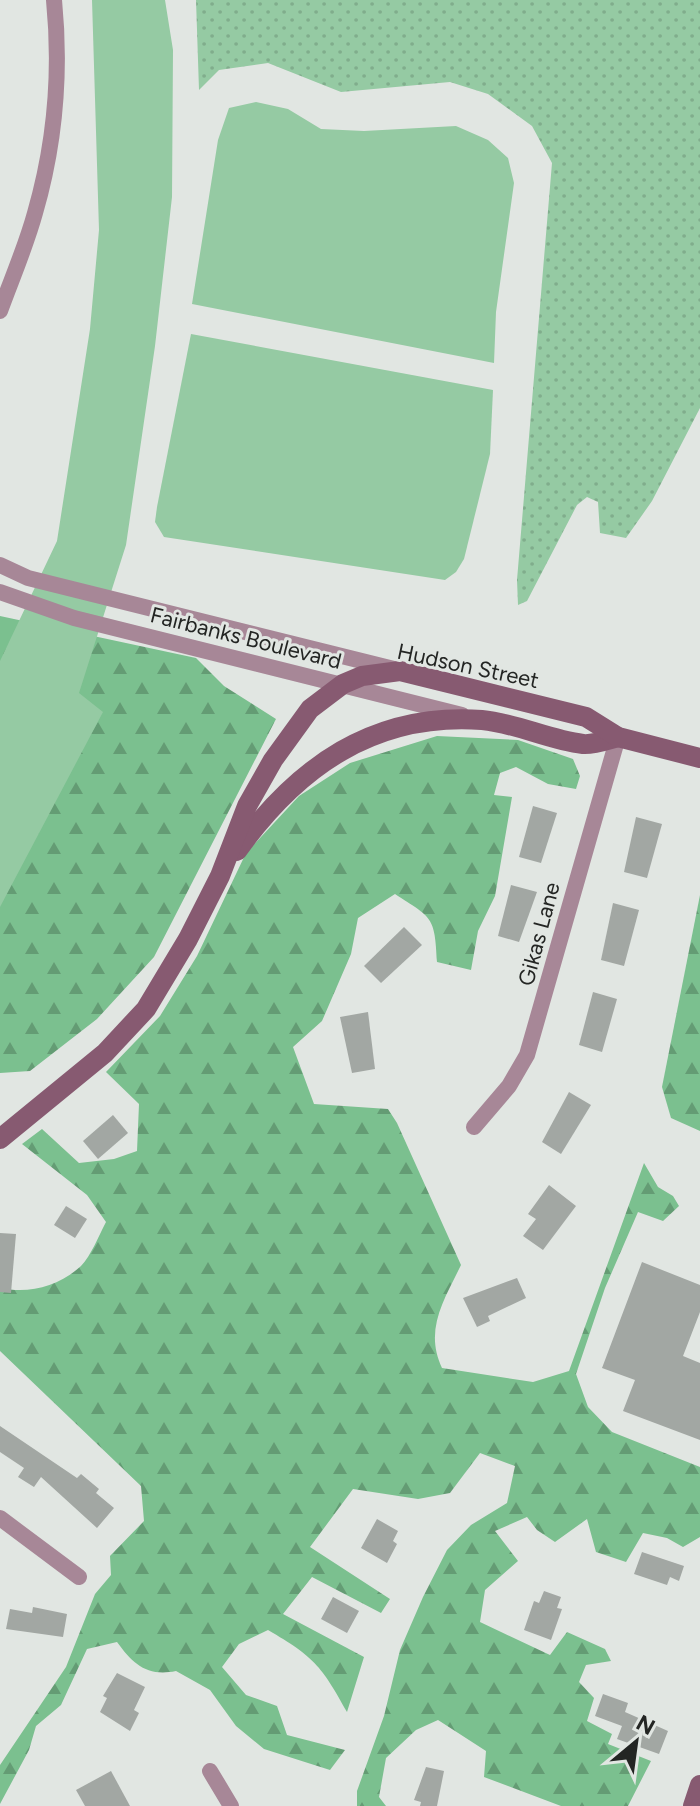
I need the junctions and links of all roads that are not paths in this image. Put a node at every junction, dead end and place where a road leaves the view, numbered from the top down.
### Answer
1 (54, 0) edge
2 (1, 307) edge
3 (0, 565) edge
4 (0, 592) edge
5 (400, 671) junction
6 (343, 684) junction
7 (483, 720) junction
8 (618, 737) junction
9 (700, 758) edge
10 (220, 876) junction
11 (474, 1127) dead end
12 (0, 1139) edge
13 (0, 1518) edge
14 (79, 1577) dead end
15 (210, 1771) dead end
16 (700, 1785) edge
17 (231, 1806) edge
18 (693, 1806) edge

1 - 2 street
3 - 5 street, Fairbanks Boulevard
4 - 6 street, Fairbanks Boulevard
5 - 6 street, Hudson Street
5 - 8 street, Hudson Street
6 - 7 street, Fairbanks Boulevard
6 - 10 street, Hudson Street
7 - 8 street, Hudson Street
7 - 10 street, Hudson Street
8 - 9 street, Hudson Street
8 - 11 street, Gikas Lane
10 - 12 street, Hudson Street
13 - 14 street
15 - 17 street
16 - 18 street

